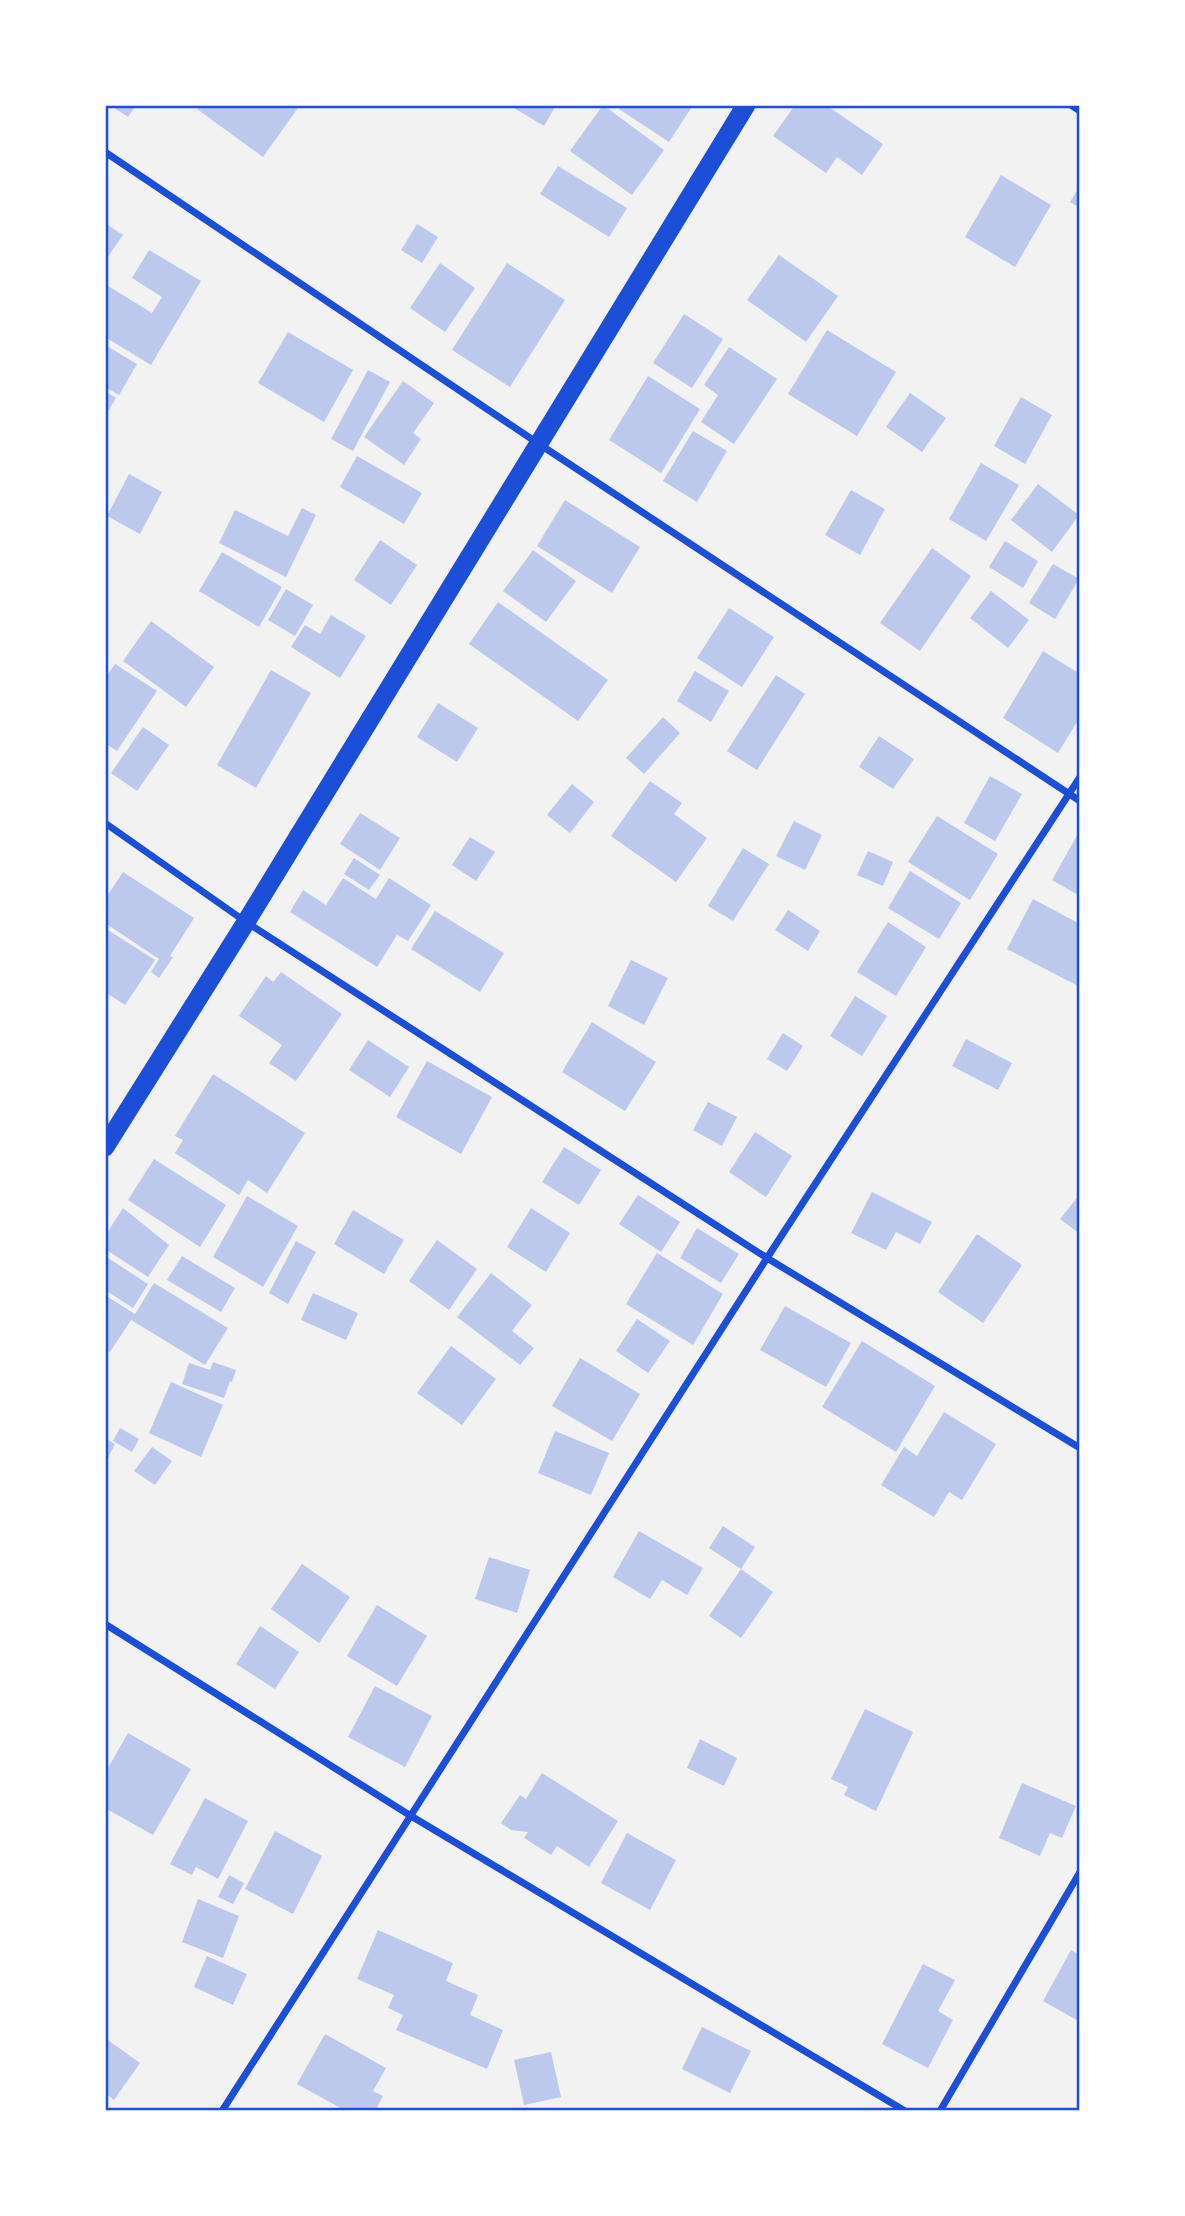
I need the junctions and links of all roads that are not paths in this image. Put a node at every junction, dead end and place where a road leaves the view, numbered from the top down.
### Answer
1 (746, 105) edge
2 (1071, 105) edge
3 (1080, 110) edge
4 (105, 152) edge
5 (539, 444) junction
6 (1080, 777) edge
7 (1069, 794) junction
8 (1080, 801) edge
9 (105, 823) edge
10 (246, 922) junction
11 (105, 1147) edge
12 (767, 1258) junction
13 (1080, 1448) edge
14 (105, 1624) edge
15 (411, 1816) junction
16 (1080, 1872) edge
17 (222, 2111) edge
18 (905, 2111) edge
19 (940, 2111) edge

1 - 5 highway
2 - 3 street
4 - 5 street
5 - 7 street
5 - 10 highway
6 - 7 street
7 - 8 street
7 - 12 street
9 - 10 street
10 - 11 highway
10 - 12 street
12 - 13 street
12 - 15 street
14 - 15 street
15 - 17 street
15 - 18 street
16 - 19 street

